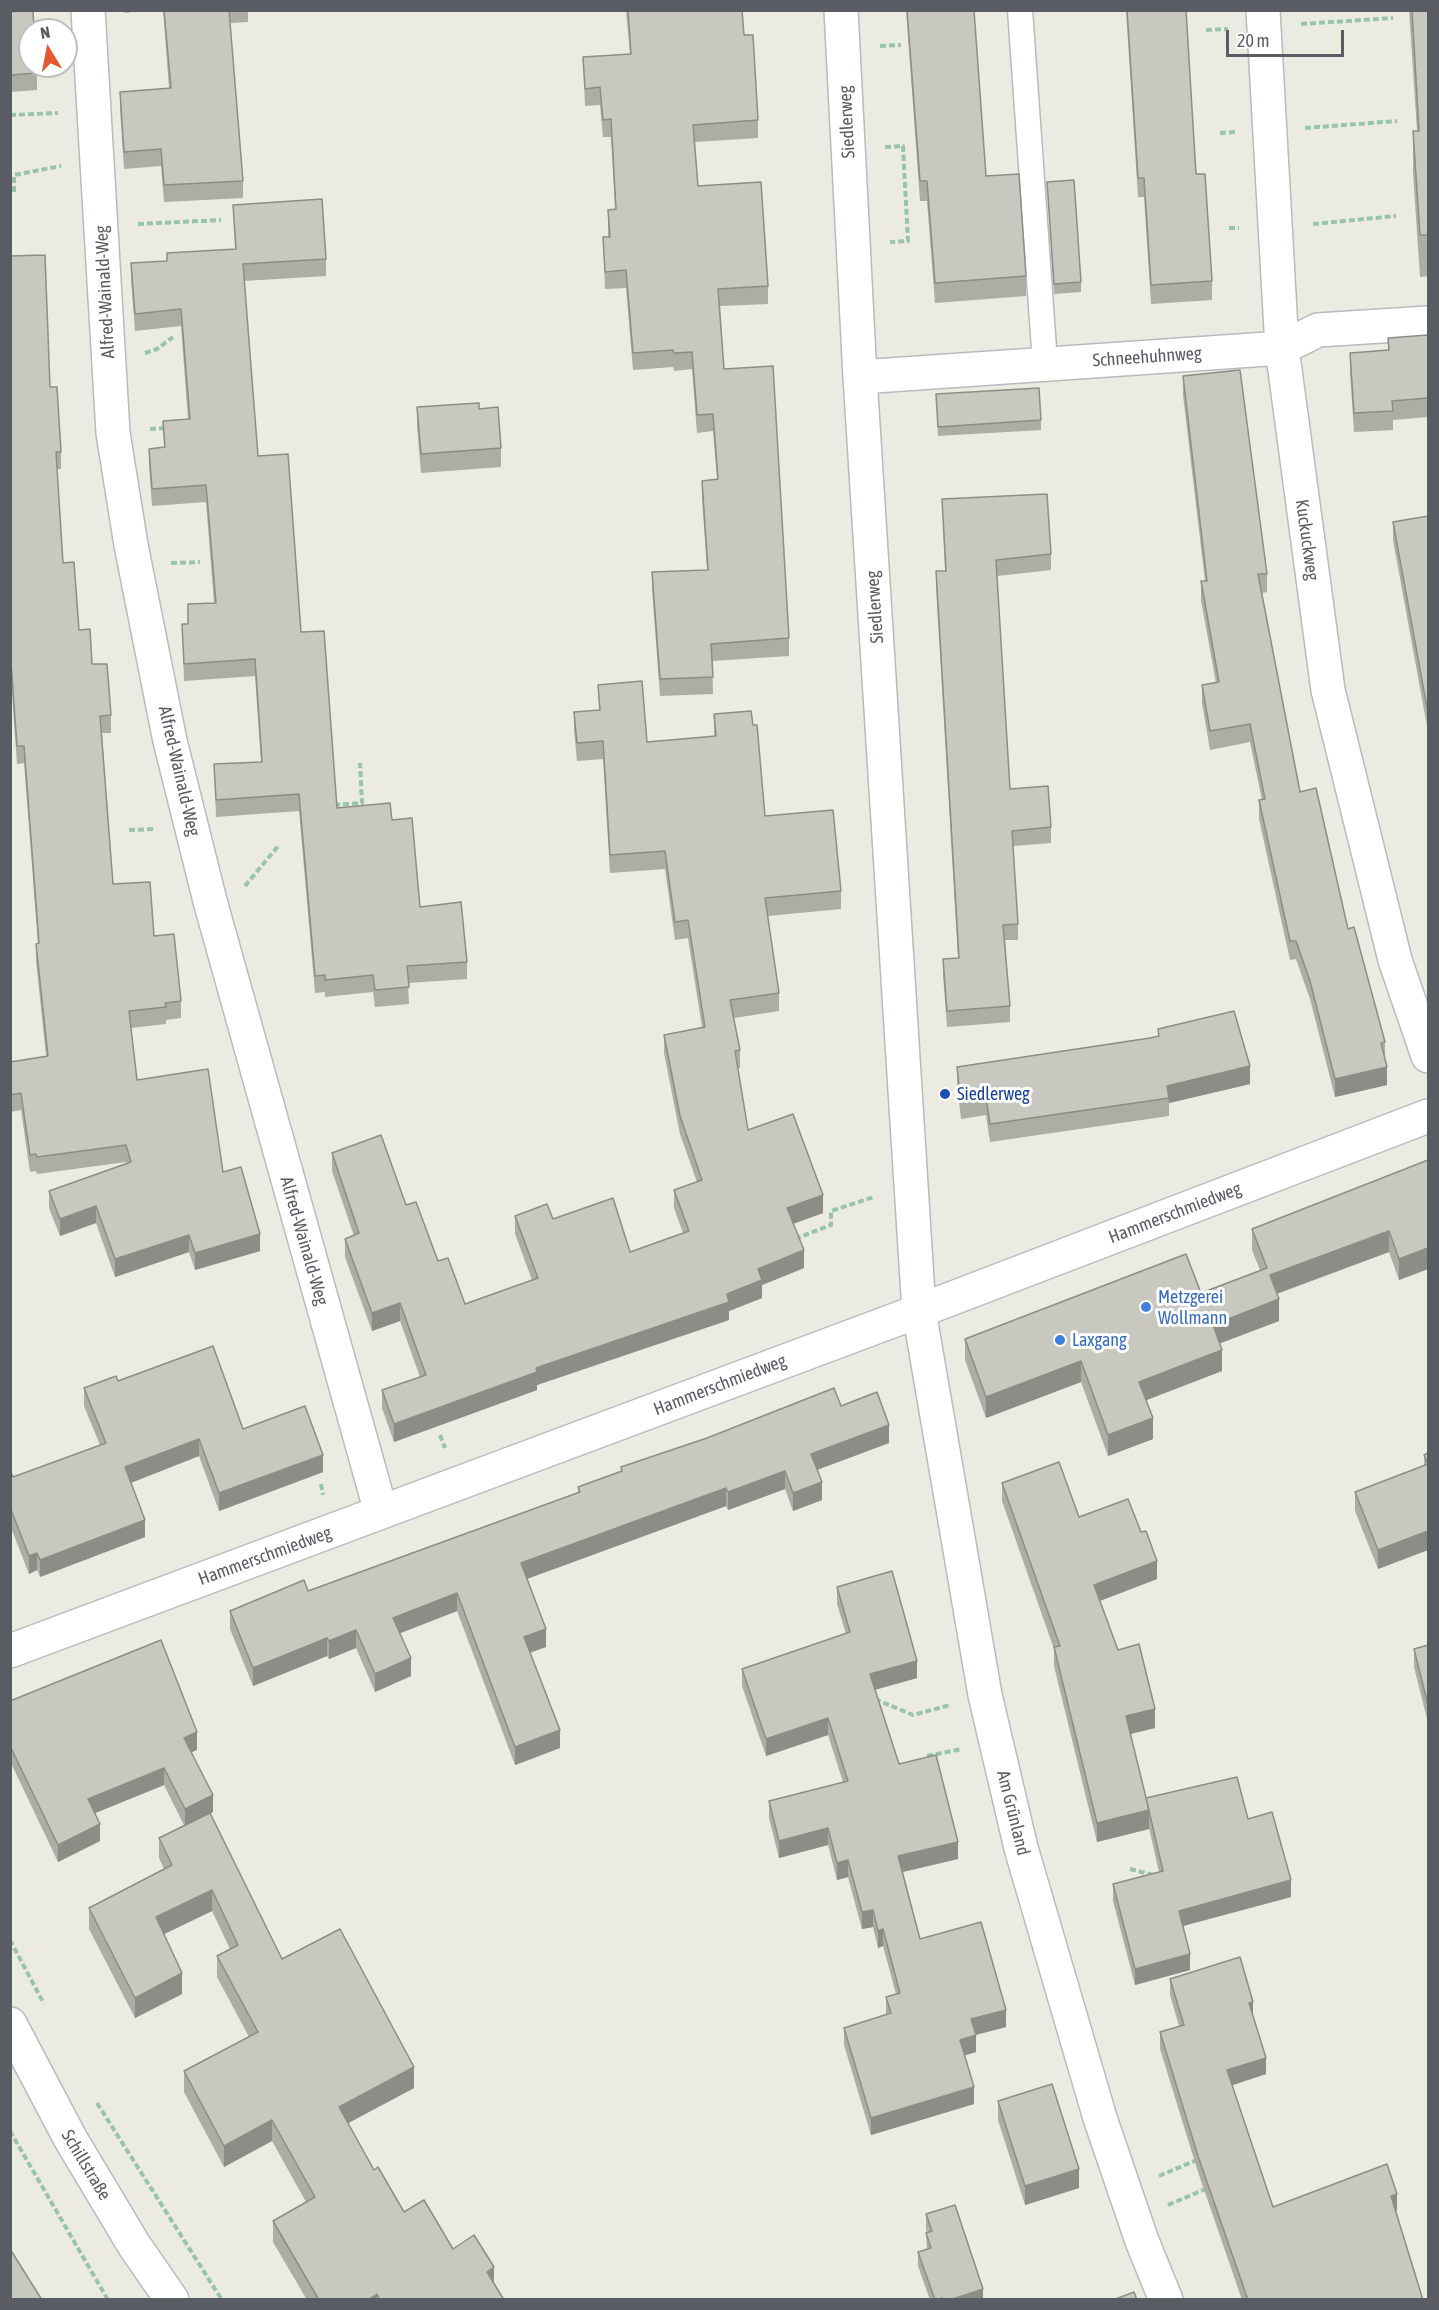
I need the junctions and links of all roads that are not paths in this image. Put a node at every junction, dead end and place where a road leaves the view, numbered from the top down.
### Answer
1 (88, 10) edge
2 (841, 10) edge
3 (1020, 10) edge
4 (1264, 19) edge
5 (1428, 323) edge
6 (1282, 348) junction
7 (1045, 363) junction
8 (860, 377) junction
9 (1428, 1056) edge
10 (1428, 1116) edge
11 (919, 1311) junction
12 (381, 1512) junction
13 (10, 1651) edge
14 (10, 2024) edge
15 (172, 2300) edge
16 (1166, 2300) edge

1 - 12 street, Alfred-Wainald-Weg
2 - 8 street, Siedlerweg
3 - 7 lane
4 - 6 street, Kuckuckweg
5 - 6 street, Schneehuhnweg
6 - 7 street, Schneehuhnweg
6 - 9 street, Kuckuckweg
7 - 8 street, Schneehuhnweg
8 - 11 street, Siedlerweg
10 - 11 street, Hammerschmiedweg
11 - 12 street, Hammerschmiedweg
11 - 16 street, Am Grünland
12 - 13 street, Hammerschmiedweg
14 - 15 street, Schillstraße

